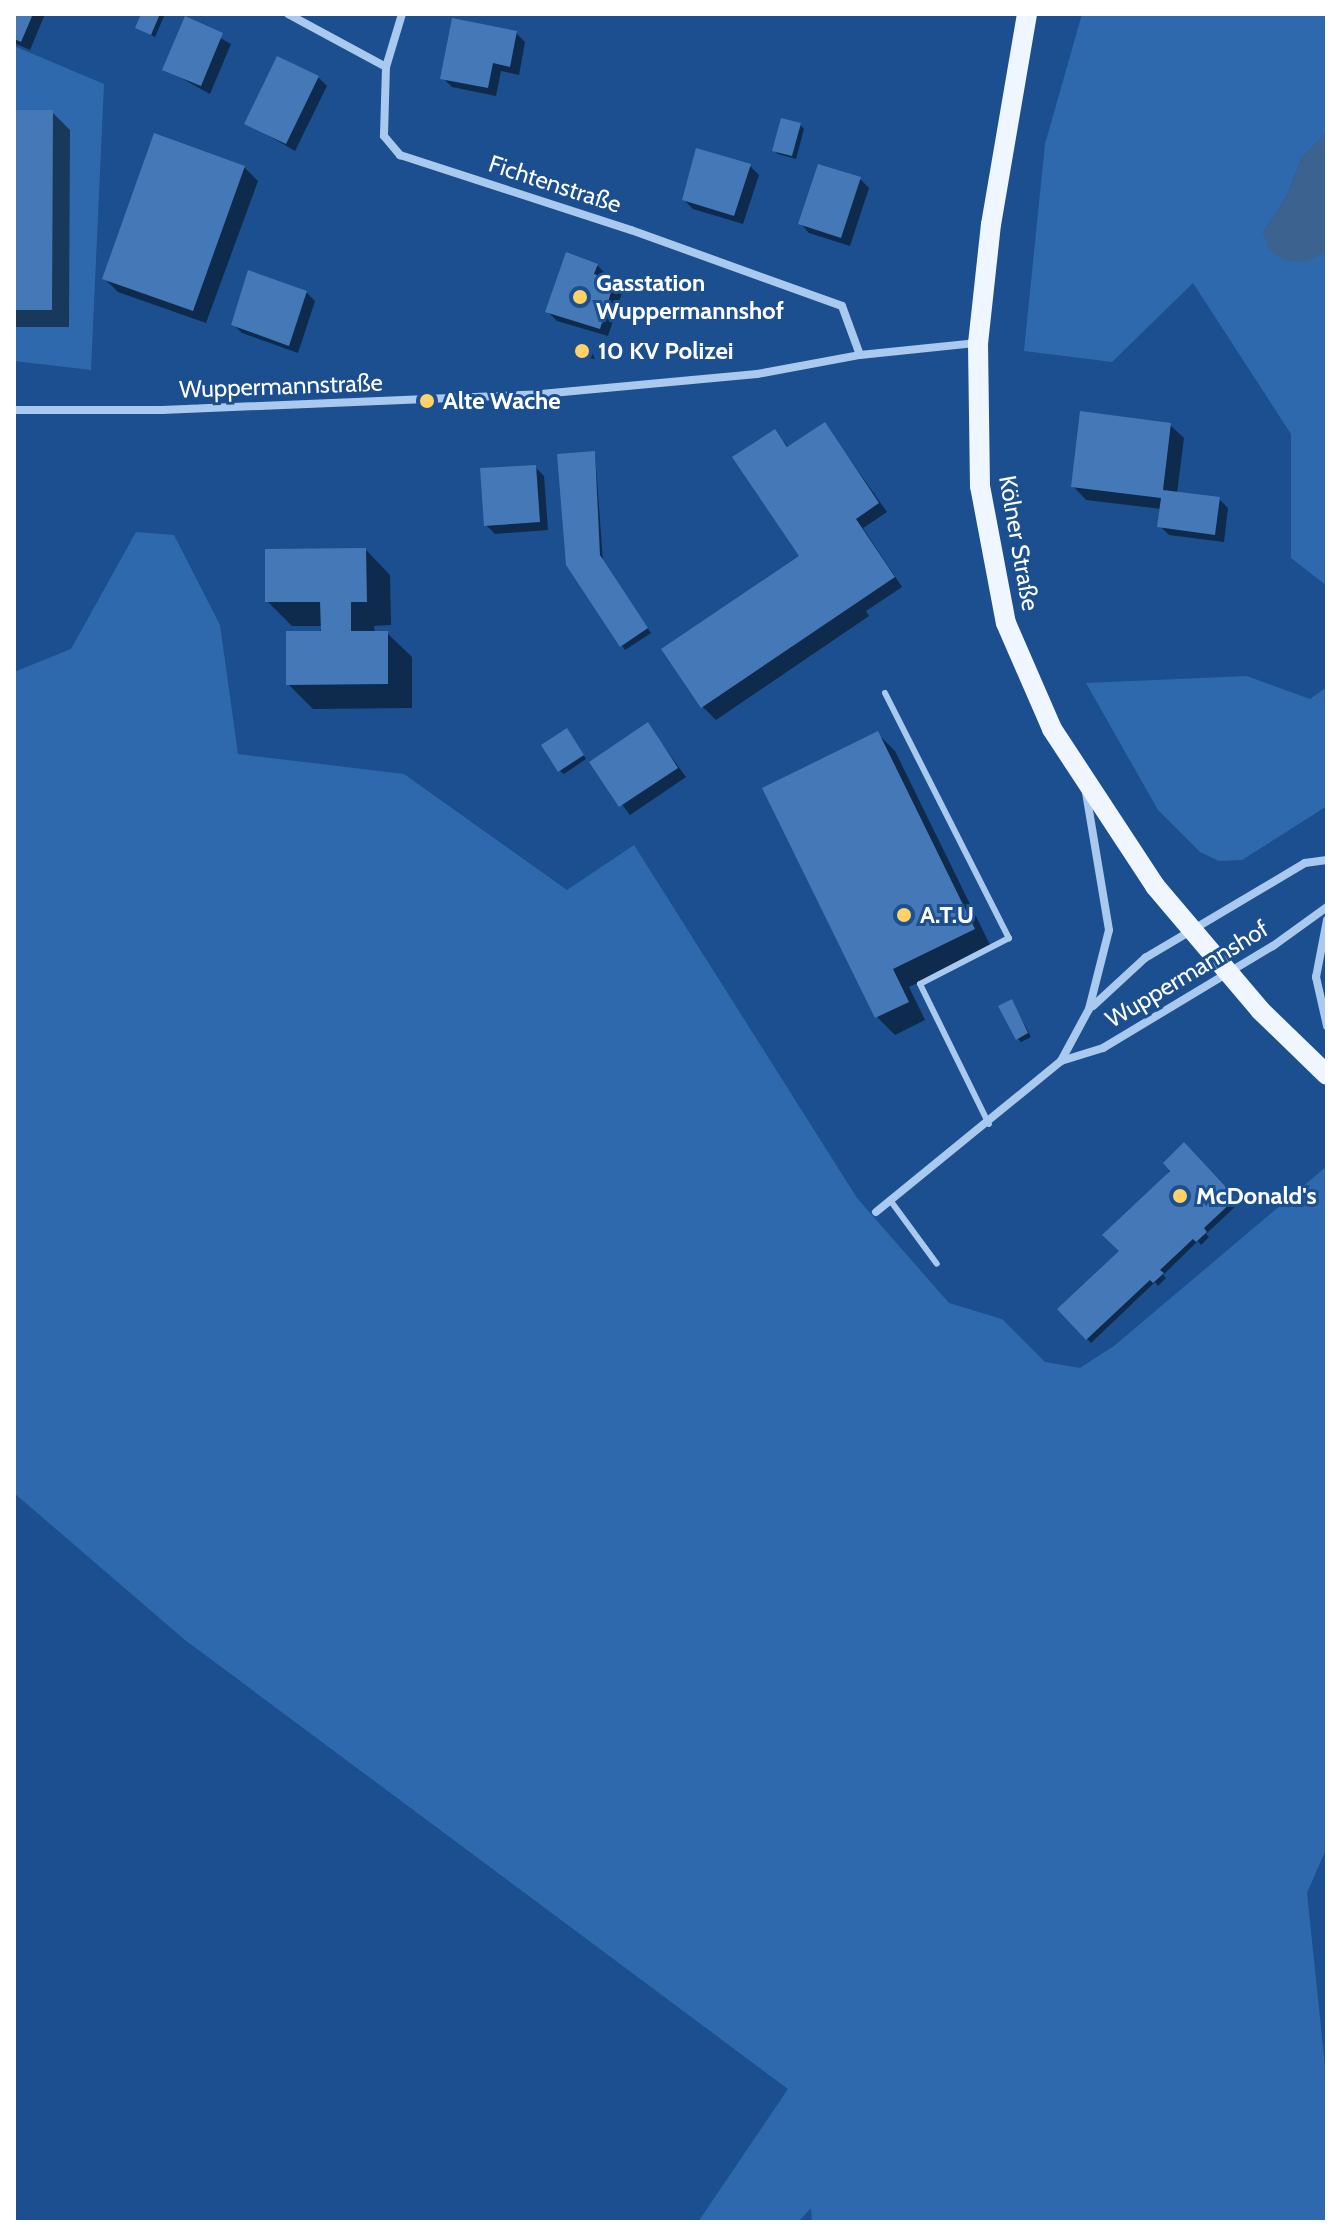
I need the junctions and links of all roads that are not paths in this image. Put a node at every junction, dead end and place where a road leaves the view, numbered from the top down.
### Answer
1 (288, 14) edge
2 (402, 14) edge
3 (1027, 14) edge
4 (386, 67) junction
5 (978, 343) junction
6 (860, 355) junction
7 (14, 410) edge
8 (885, 693) dead end
9 (1084, 782) junction
10 (1327, 860) edge
11 (1327, 907) edge
12 (1327, 920) edge
13 (1189, 931) junction
14 (1227, 974) junction
15 (1089, 1009) junction
16 (1327, 1026) edge
17 (1061, 1061) junction
18 (1327, 1075) edge
19 (989, 1124) junction
20 (890, 1200) junction
21 (876, 1212) dead end
22 (937, 1264) dead end

1 - 4 street
2 - 4 street
3 - 5 main road, Kölner Straße
4 - 6 street, Fichtenstraße
5 - 6 street, Wuppermannstraße
5 - 9 main road, Kölner Straße
6 - 7 street, Wuppermannstraße
8 - 19 lane
9 - 13 main road, Kölner Straße
9 - 15 street, Wuppermannshof
10 - 13 street, Wuppermannshof
11 - 14 street, Wuppermannshof
12 - 16 street
13 - 14 main road, Kölner Straße
13 - 15 street, Wuppermannshof
14 - 17 street, Wuppermannshof
14 - 18 main road, Kölner Straße
15 - 17 street, Wuppermannshof
17 - 19 street, Wuppermannshof
19 - 20 street, Wuppermannshof
20 - 21 street, Wuppermannshof
20 - 22 lane

